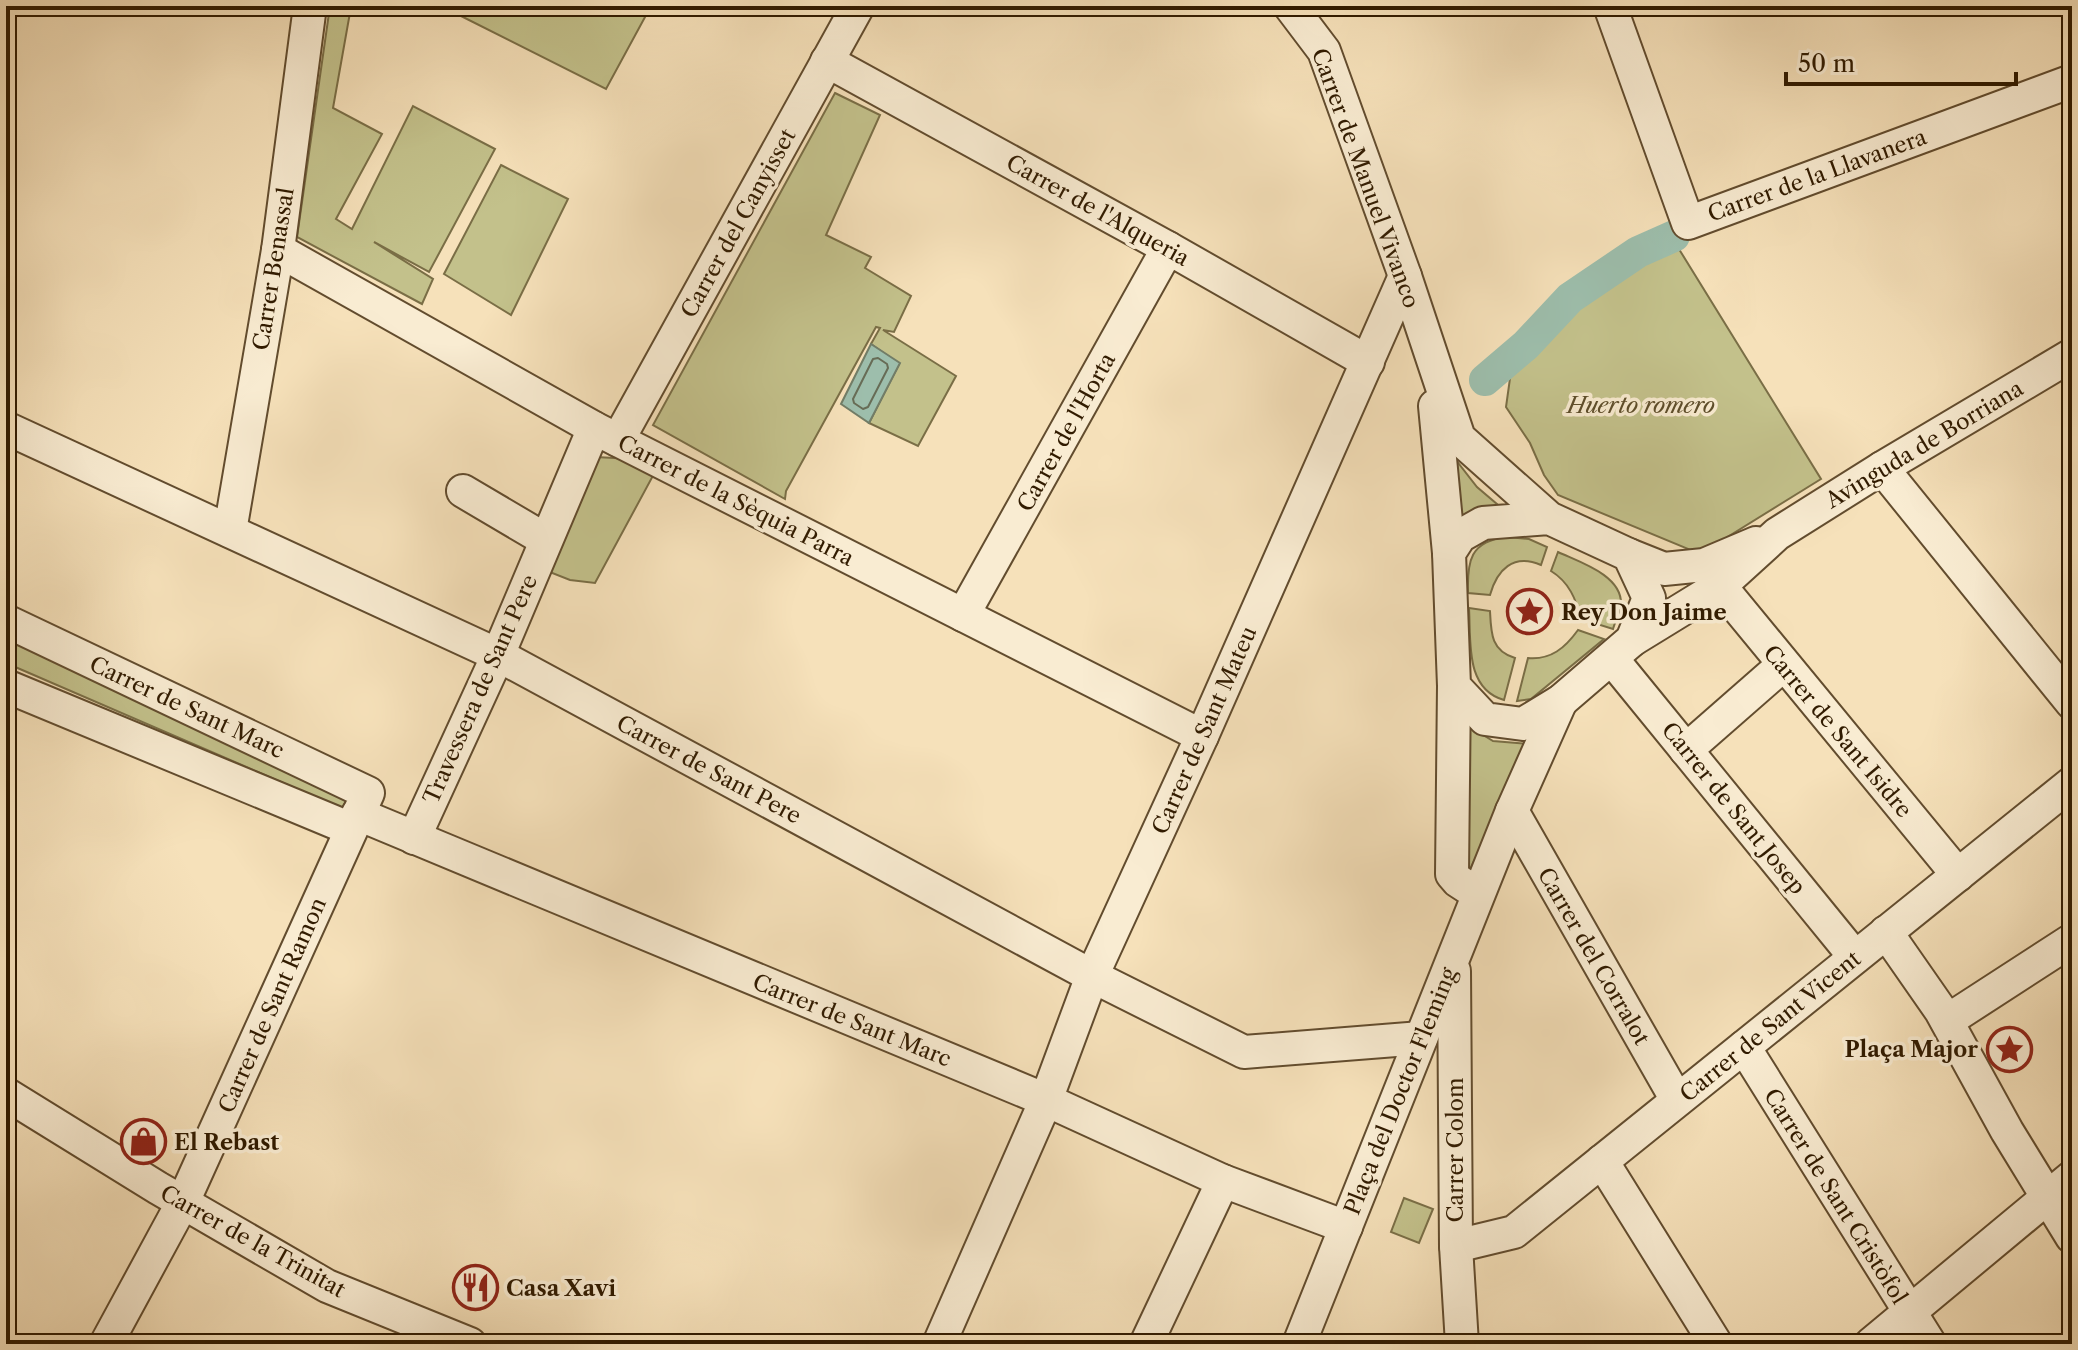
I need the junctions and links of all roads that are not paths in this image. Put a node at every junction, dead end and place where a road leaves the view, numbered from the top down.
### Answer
1 (310, 6) edge
2 (858, 6) edge
3 (1290, 6) edge
4 (1319, 6) edge
5 (1610, 6) edge
6 (1324, 51) junction
7 (827, 61) junction
8 (2067, 90) edge
9 (1168, 248) junction
10 (278, 250) junction
11 (1405, 276) junction
12 (1431, 355) junction
13 (2071, 357) edge
14 (1368, 362) junction
15 (6, 428) edge
16 (619, 441) junction
17 (1882, 468) junction
18 (463, 491) dead end
19 (1549, 518) junction
20 (230, 531) junction
21 (1777, 534) junction
22 (546, 540) junction
23 (1449, 553) junction
24 (1629, 555) junction
25 (1720, 586) junction
26 (963, 615) junction
27 (6, 621) edge
28 (1622, 650) junction
29 (498, 655) junction
30 (1783, 665) junction
31 (6, 686) edge
32 (1454, 686) junction
33 (1561, 701) junction
34 (2072, 703) edge
35 (1202, 736) junction
36 (1686, 750) junction
37 (2072, 783) edge
38 (1512, 811) junction
39 (359, 812) junction
40 (414, 838) junction
41 (1958, 875) junction
42 (1478, 894) junction
43 (1886, 932) junction
44 (2072, 940) edge
45 (1454, 955) junction
46 (1855, 957) junction
47 (1092, 976) junction
48 (1947, 1021) junction
49 (1421, 1038) junction
50 (1744, 1047) junction
51 (6, 1094) edge
52 (1046, 1100) junction
53 (1677, 1100) junction
54 (1602, 1161) junction
55 (1223, 1181) junction
56 (2060, 1187) edge
57 (183, 1202) junction
58 (1346, 1227) junction
59 (2072, 1237) edge
60 (1456, 1246) junction
61 (1909, 1315) junction
62 (106, 1344) edge
63 (470, 1344) edge
64 (939, 1344) edge
65 (1146, 1344) edge
66 (1299, 1344) edge
67 (1462, 1344) edge
68 (1716, 1344) edge
69 (1871, 1344) edge
70 (1930, 1344) edge

1 - 10 street, Carrer Benassal
2 - 7 street, Carrer del Canyisset
3 - 6 street, Carrer de Manuel Vivanco
4 - 6 street
5 - 8 street, Carrer de la Llavanera
6 - 11 street, Carrer de Manuel Vivanco
7 - 9 street, Carrer de l'Alqueria
7 - 16 street, Carrer del Canyisset
9 - 14 street, Carrer de l'Alqueria
9 - 26 street, Carrer de l'Horta
10 - 16 street, Carrer de la Sèquia Parra
10 - 20 street, Carrer Benassal
11 - 12 street, Carrer de Manuel Vivanco
11 - 14 street, Carrer de Sant Mateu
12 - 14 street
12 - 19 street
12 - 23 street
13 - 17 street, Avinguda de Borriana
14 - 35 street, Carrer de Sant Mateu
15 - 20 street, Carrer de Sant Pere
16 - 22 street, Travessera de Sant Pere
16 - 26 street, Carrer de la Sèquia Parra
17 - 21 street, Avinguda de Borriana
17 - 34 street
18 - 22 street
19 - 23 street
19 - 24 street
20 - 29 street, Carrer de Sant Pere
21 - 24 street, Avinguda de Borriana
21 - 25 street, Avinguda de Borriana
22 - 29 street, Travessera de Sant Pere
23 - 32 street
24 - 28 street
25 - 28 street, Avinguda de Borriana
25 - 30 street, Carrer de Sant Isidre
26 - 35 street, Carrer de la Sèquia Parra
27 - 39 street, Carrer de Sant Marc
28 - 33 street
28 - 36 street, Carrer de Sant Josep
29 - 40 street, Travessera de Sant Pere
29 - 47 street, Carrer de Sant Pere
30 - 36 street
30 - 41 street, Carrer de Sant Isidre
31 - 39 street, Carrer de Sant Marc
32 - 33 street
32 - 42 street
33 - 38 street, Plaça del Doctor Fleming
35 - 47 street, Carrer de Sant Mateu
36 - 46 street, Carrer de Sant Josep
37 - 41 street, Carrer de Sant Vicent
38 - 42 street, Plaça del Doctor Fleming
38 - 53 street, Carrer del Corralot
39 - 40 street, Carrer de Sant Marc
39 - 57 street, Carrer de Sant Ramon
40 - 52 street, Carrer de Sant Marc
41 - 43 street, Carrer de Sant Vicent
42 - 45 street, Plaça del Doctor Fleming
43 - 46 street, Carrer de Sant Vicent
43 - 48 street
44 - 48 street
45 - 49 street, Plaça del Doctor Fleming
45 - 60 street, Carrer Colom
46 - 50 street, Carrer de Sant Vicent
47 - 49 street, Carrer de Sant Pere
47 - 52 street, Carrer de Sant Mateu
48 - 56 street
49 - 58 street, Plaça del Doctor Fleming
50 - 53 street, Carrer de Sant Vicent
50 - 61 street, Carrer de Sant Cristòfol
51 - 57 street, Carrer de la Trinitat
52 - 55 street, Carrer de Sant Marc
52 - 64 street, Carrer de Sant Mateu
53 - 54 street, Carrer de Sant Vicent
54 - 60 street, Carrer de Sant Vicent
54 - 68 street
55 - 58 street, Carrer de Sant Marc
55 - 65 street
56 - 59 street
56 - 61 street
57 - 62 street, Carrer de Sant Ramon
57 - 63 street, Carrer de la Trinitat
58 - 66 street, Plaça del Doctor Fleming
60 - 67 street, Carrer Colom
61 - 69 street
61 - 70 street, Carrer de Sant Cristòfol

